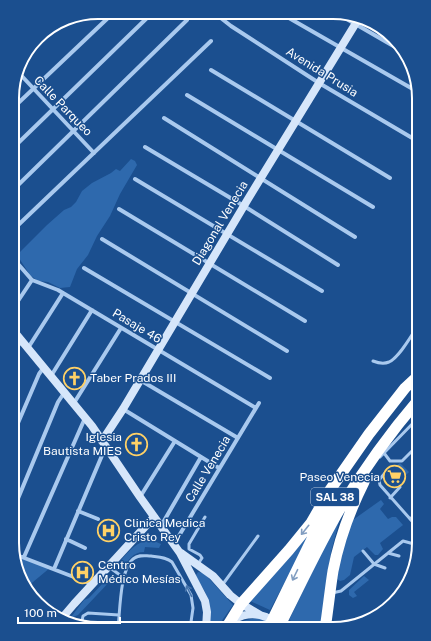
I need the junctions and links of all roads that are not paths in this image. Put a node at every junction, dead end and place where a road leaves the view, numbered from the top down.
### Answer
1 (107, 19) edge
2 (146, 19) edge
3 (222, 19) edge
4 (291, 19) edge
5 (187, 20) dead end
6 (356, 23) edge
7 (363, 25) edge
8 (211, 41) dead end
9 (390, 43) edge
10 (340, 48) junction
11 (211, 70) dead end
12 (22, 77) edge
13 (319, 83) junction
14 (411, 88) edge
15 (33, 89) junction
16 (187, 95) dead end
17 (19, 102) edge
18 (53, 109) junction
19 (164, 118) dead end
20 (296, 121) junction
21 (74, 131) junction
22 (412, 137) edge
23 (19, 142) edge
24 (145, 147) dead end
25 (278, 150) junction
26 (94, 152) junction
27 (261, 178) junction
28 (390, 178) dead end
29 (135, 179) dead end
30 (19, 184) edge
31 (244, 206) junction
32 (373, 207) dead end
33 (119, 209) dead end
34 (19, 223) edge
35 (227, 234) junction
36 (355, 236) dead end
37 (102, 239) dead end
38 (209, 264) junction
39 (19, 265) edge
40 (338, 265) dead end
41 (84, 268) dead end
42 (32, 280) junction
43 (322, 291) dead end
44 (63, 293) junction
45 (192, 293) junction
46 (19, 300) edge
47 (92, 310) junction
48 (305, 321) dead end
49 (175, 322) junction
50 (120, 328) junction
51 (412, 334) edge
52 (19, 338) edge
53 (21, 340) junction
54 (19, 344) edge
55 (28, 348) junction
56 (158, 350) junction
57 (287, 351) dead end
58 (373, 362) dead end
59 (44, 367) junction
60 (51, 376) junction
61 (270, 378) dead end
62 (140, 380) junction
63 (412, 382) edge
64 (412, 385) edge
65 (65, 392) junction
66 (74, 403) junction
67 (259, 403) dead end
68 (256, 408) junction
69 (412, 408) edge
70 (123, 409) junction
71 (85, 418) junction
72 (19, 421) edge
73 (412, 424) edge
74 (389, 436) junction
75 (238, 438) junction
76 (175, 441) junction
77 (104, 444) junction
78 (412, 451) edge
79 (384, 453) junction
80 (202, 457) junction
81 (374, 462) junction
82 (219, 468) junction
83 (385, 473) dead end
84 (400, 487) dead end
85 (19, 496) edge
86 (140, 497) junction
87 (390, 498) junction
88 (78, 511) junction
89 (205, 517) dead end
90 (154, 518) junction
91 (98, 519) dead end
92 (410, 519) edge
93 (160, 526) junction
94 (258, 536) dead end
95 (66, 540) junction
96 (412, 543) edge
97 (174, 544) junction
98 (85, 548) dead end
99 (363, 551) dead end
100 (180, 553) junction
101 (388, 553) junction
102 (20, 556) edge
103 (399, 556) dead end
104 (24, 557) junction
105 (374, 564) junction
106 (197, 565) junction
107 (108, 567) junction
108 (385, 568) dead end
109 (54, 569) junction
110 (124, 578) junction
111 (92, 584) junction
112 (221, 585) junction
113 (330, 593) junction
114 (241, 604) junction
115 (65, 615) edge
116 (119, 616) junction
117 (82, 620) edge
118 (118, 622) edge
119 (191, 622) edge
120 (206, 622) edge
121 (230, 622) edge
122 (232, 622) edge
123 (271, 622) edge
124 (282, 622) edge
125 (326, 622) edge

1 - 15 street
2 - 18 street
3 - 13 street, Avenida Prusia
4 - 10 street
5 - 21 street
6 - 10 street, Diagonal Venecia
7 - 9 street
8 - 26 street
10 - 13 street, Diagonal Venecia
10 - 14 street
11 - 20 street
12 - 15 street, Calle Parqueo
13 - 20 street, Diagonal Venecia
13 - 22 street, Avenida Prusia
15 - 17 street
15 - 18 street, Calle Parqueo
16 - 25 street
18 - 21 street, Calle Parqueo
18 - 23 street
19 - 27 street
20 - 25 street, Diagonal Venecia
20 - 28 street
21 - 26 street, Calle Parqueo
21 - 30 street
24 - 31 street
25 - 27 street, Diagonal Venecia
25 - 32 street
26 - 34 street
27 - 31 street, Diagonal Venecia
27 - 36 street
29 - 35 street
31 - 35 street, Diagonal Venecia
31 - 40 street
33 - 38 street
35 - 38 street, Diagonal Venecia
35 - 43 street
37 - 45 street
38 - 45 street, Diagonal Venecia
38 - 48 street
39 - 42 street, Pasaje 46
41 - 49 street
42 - 44 street, Pasaje 46
42 - 46 street
44 - 47 street, Pasaje 46
44 - 55 street
45 - 49 street, Diagonal Venecia
45 - 57 street
47 - 50 street, Pasaje 46
47 - 60 street
49 - 56 street, Diagonal Venecia
49 - 61 street
50 - 56 street, Pasaje 46
50 - 66 street
51 - 58 lane
52 - 53 street
53 - 54 street
53 - 55 street
55 - 59 street
56 - 62 street, Diagonal Venecia
56 - 68 street, Pasaje 46
59 - 60 street
59 - 72 street
60 - 65 street
62 - 70 street, Diagonal Venecia
62 - 75 street
63 -> 114 highway
64 -> 123 highway, SAL 38
65 - 66 street
65 - 85 street
66 - 71 street
67 - 68 street, Calle Venecia
68 - 75 street, Calle Venecia
69 - 74 highway, SAL 38
70 - 76 street
70 - 77 street, Diagonal Venecia
71 - 77 street
71 - 104 street
73 - 79 lane
74 - 81 highway
74 - 124 highway, SAL 38
75 - 82 street, Calle Venecia
76 - 80 street
76 - 86 street
77 - 86 street
77 - 88 street
78 - 79 lane
79 - 81 lane
80 - 82 street
80 - 93 street
81 - 113 highway
82 - 97 street, Calle Venecia
83 - 87 lane
84 - 87 lane
86 - 90 street
87 - 92 lane
88 - 91 street
88 - 95 street
89 - 106 lane
90 - 93 street
90 - 107 street
93 - 97 street
94 - 112 lane
95 - 98 street
95 - 109 street
96 - 101 lane
97 - 100 street
99 - 105 lane
100 - 106 street
100 - 120 street
101 - 103 lane
101 - 105 lane
102 - 104 street
104 - 109 street
105 - 108 lane
105 - 113 lane
106 - 112 street
107 - 110 lane
107 - 111 street
109 - 111 street
110 - 116 lane
119 -> 110 lane
111 - 115 street
112 - 114 street
113 - 125 highway
114 - 121 highway
114 - 122 street
116 - 117 lane
116 - 118 lane

